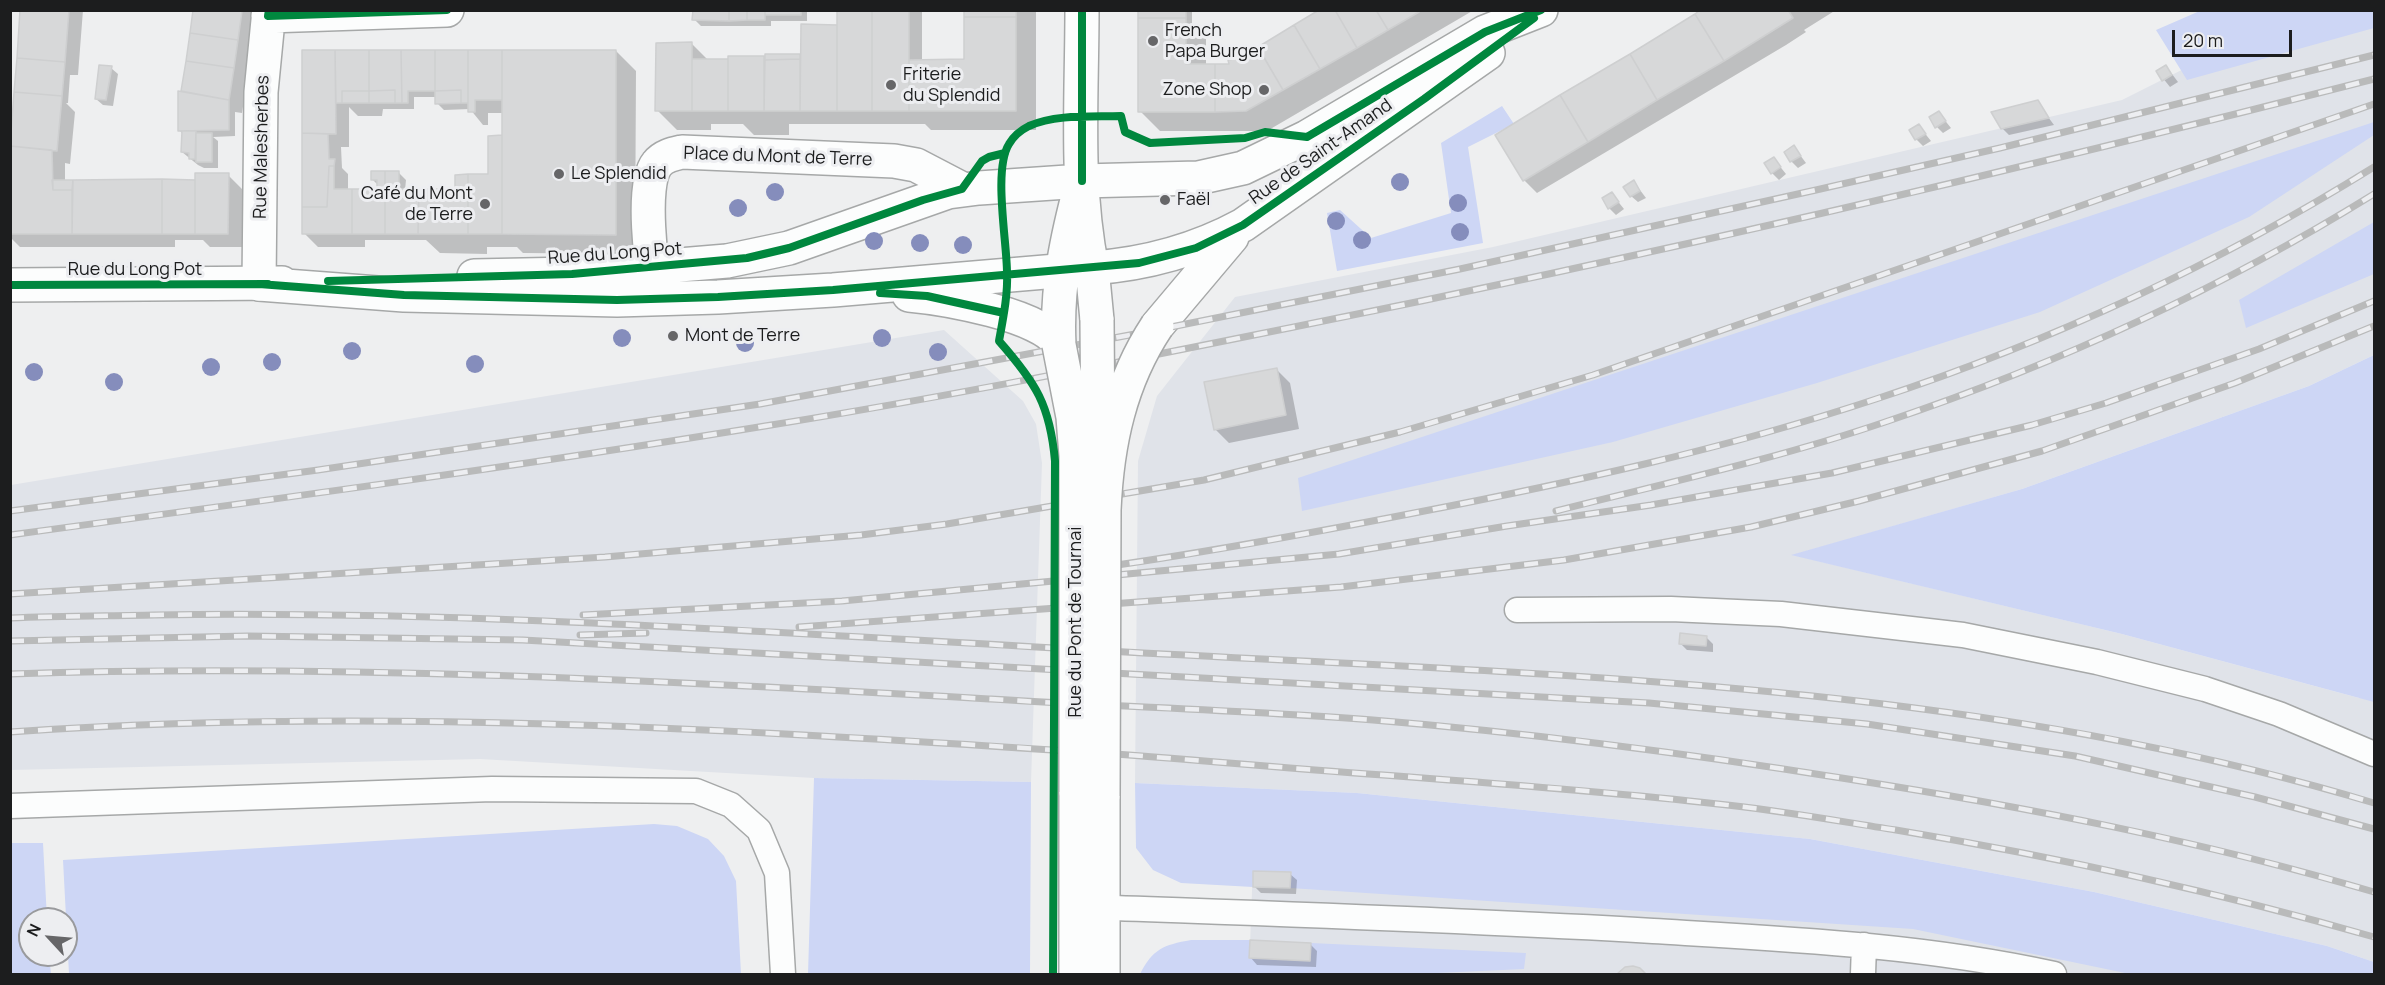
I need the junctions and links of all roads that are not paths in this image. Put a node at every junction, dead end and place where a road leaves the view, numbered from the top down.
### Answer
1 (447, 10) edge
2 (1082, 10) edge
3 (1543, 10) edge
4 (268, 13) edge
5 (1082, 182) junction
6 (962, 189) junction
7 (1243, 225) junction
8 (1077, 269) junction
9 (654, 283) junction
10 (259, 284) junction
11 (10, 285) edge
12 (832, 290) junction
13 (1058, 332) junction
14 (1104, 510) junction
15 (1517, 610) dead end
16 (2374, 754) edge
17 (1090, 794) junction
18 (10, 806) edge
19 (1089, 907) junction
20 (1864, 945) junction
21 (783, 975) edge
22 (1076, 975) edge
23 (1103, 975) edge
24 (1863, 975) edge
25 (2054, 975) edge

1 - 4 street
2 - 5 street
3 - 5 street, Rue de Saint-Amand
3 - 7 street, Rue de Saint-Amand
4 - 10 street, Rue Malesherbes
5 - 6 street, Rue du Long Pot
5 - 8 street
6 - 9 street, Rue du Long Pot
6 - 9 street, Place du Mont de Terre
7 - 8 street, Rue de Saint-Amand
7 - 14 street, Rue du Pont de Tournai, bridge
8 - 12 street, Rue du Long Pot
8 - 13 street, Rue du Pont de Tournai
8 - 14 street, Rue du Pont de Tournai, bridge
9 - 10 street, Rue du Long Pot
9 - 12 street, Rue du Long Pot
10 - 11 street, Rue du Long Pot
12 - 13 street, Rue du Long Pot
13 - 17 street, Rue du Pont de Tournai, bridge
14 - 17 street, Rue du Pont de Tournai, bridge
15 - 16 lane
17 - 19 street, Rue du Pont de Tournai
18 - 21 lane
19 - 20 lane
19 - 22 street, Rue du Pont de Tournai
19 - 23 street, Rue du Pont de Tournai
20 - 24 lane
20 - 25 lane

